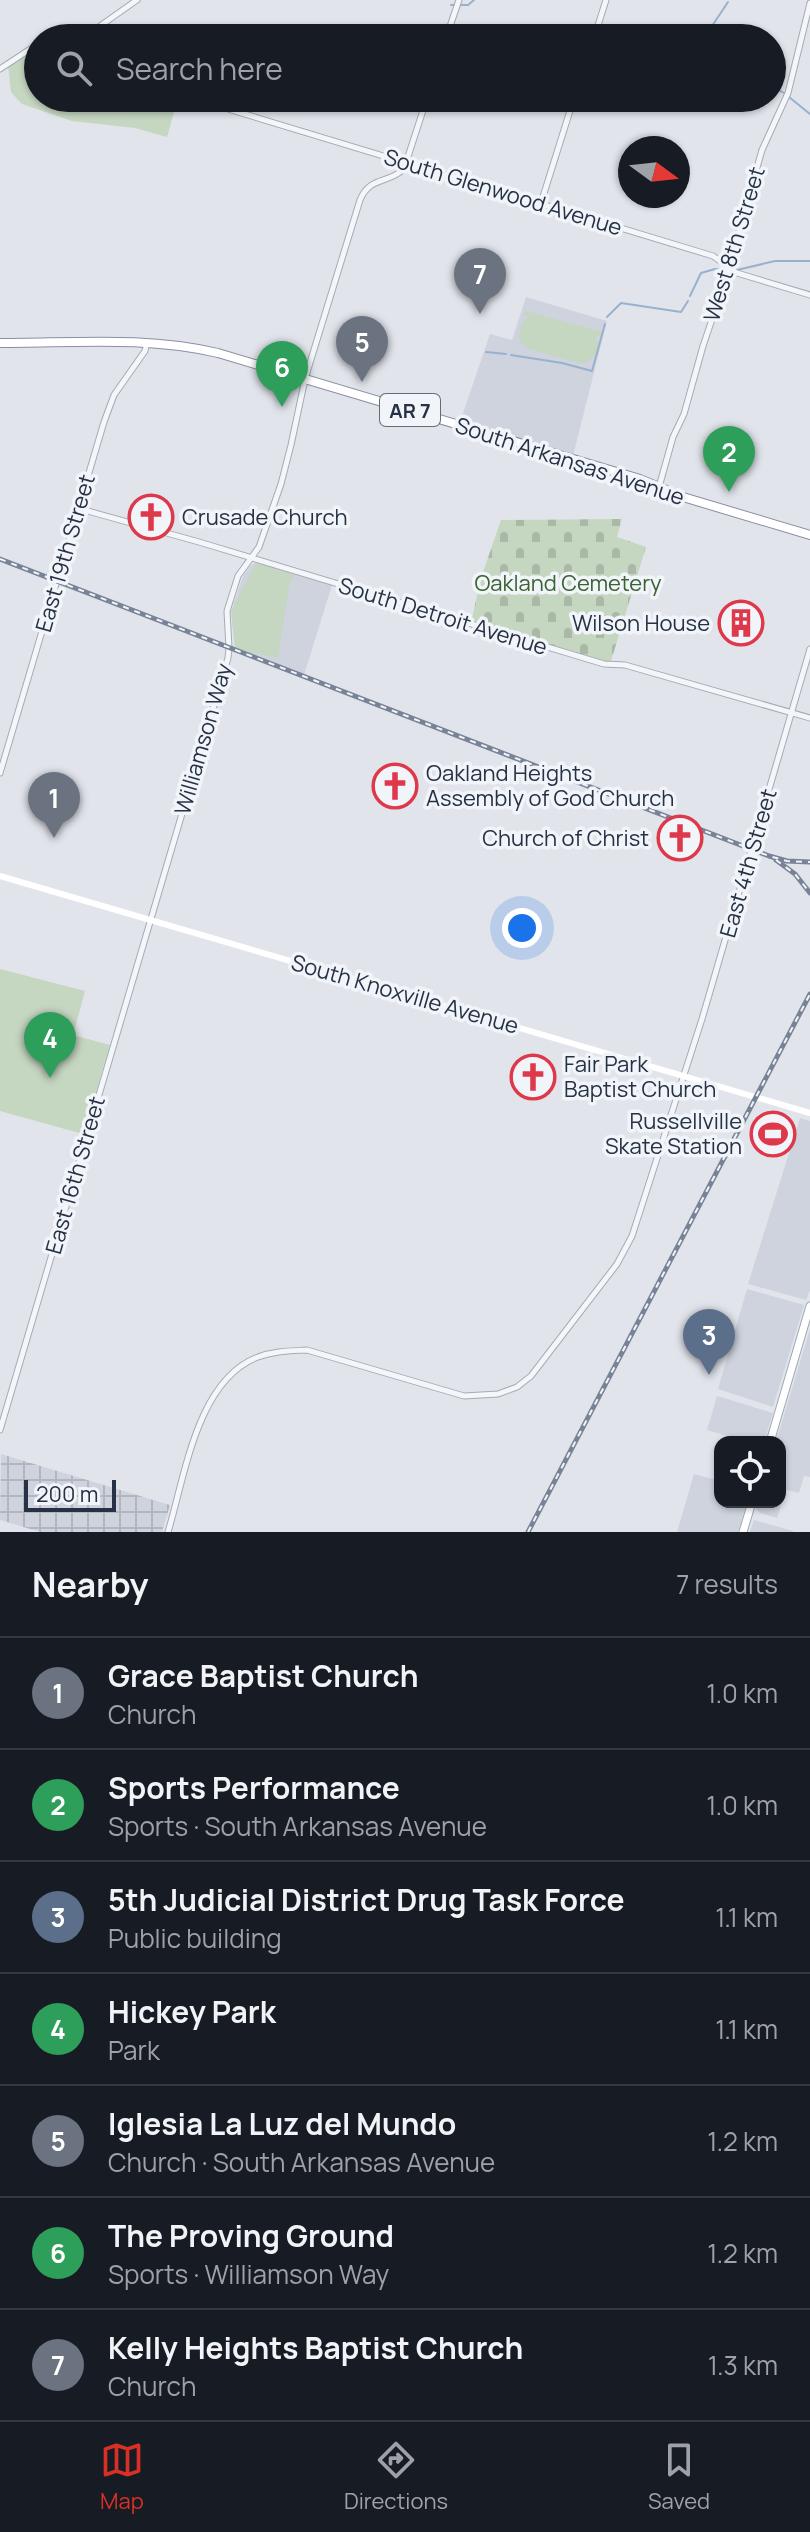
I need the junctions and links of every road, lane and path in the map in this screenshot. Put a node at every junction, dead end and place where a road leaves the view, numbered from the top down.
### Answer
1 (137, 0) edge
2 (459, 0) edge
3 (606, 0) edge
4 (810, 3) edge
5 (105, 24) edge
6 (451, 24) edge
7 (598, 24) edge
8 (24, 53) edge
9 (0, 69) edge
10 (786, 97) edge
11 (238, 112) edge
12 (423, 112) edge
13 (570, 112) edge
14 (779, 112) edge
15 (407, 163) junction
16 (541, 203) junction
17 (729, 267) junction
18 (810, 295) edge
19 (147, 342) junction
20 (0, 343) edge
21 (305, 379) junction
22 (659, 487) junction
23 (77, 508) junction
24 (810, 535) edge
25 (251, 558) junction
26 (810, 649) edge
27 (791, 713) junction
28 (810, 718) edge
29 (0, 773) edge
30 (0, 876) edge
31 (151, 920) junction
32 (684, 1076) junction
33 (810, 1113) edge
34 (810, 1306) edge
35 (0, 1430) edge
36 (772, 1436) edge
37 (750, 1508) edge
38 (168, 1532) edge
39 (743, 1532) edge

1 - 5 street
2 - 6 street
3 - 7 street
4 - 10 street, West 8th Street
8 - 9 street
11 - 15 street, South Glenwood Avenue
12 - 15 street
13 - 16 street
14 - 17 street, West 8th Street
15 - 16 street, South Glenwood Avenue
15 - 21 street, Williamson Way
16 - 17 street, South Glenwood Avenue
17 - 18 street, South Glenwood Avenue
17 - 22 street, West 8th Street
19 - 20 highway, South Arkansas Avenue / AR 7
19 - 21 highway, South Arkansas Avenue / AR 7
19 - 23 street, East 19th Street
21 - 22 highway, South Arkansas Avenue / AR 7
21 - 25 street, Williamson Way
22 - 24 highway, South Arkansas Avenue / AR 7
23 - 25 street, South Detroit Avenue
23 - 29 street, East 19th Street
25 - 27 street, South Detroit Avenue
25 - 31 street, Williamson Way
26 - 27 street, East 4th Street
27 - 28 street, South Detroit Avenue
27 - 32 street, East 4th Street
30 - 31 main road, South Knoxville Avenue
31 - 32 main road, South Knoxville Avenue
31 - 35 street, East 16th Street
32 - 33 main road, South Knoxville Avenue
32 - 38 street, East 4th Street
34 - 36 main road
37 - 39 main road

